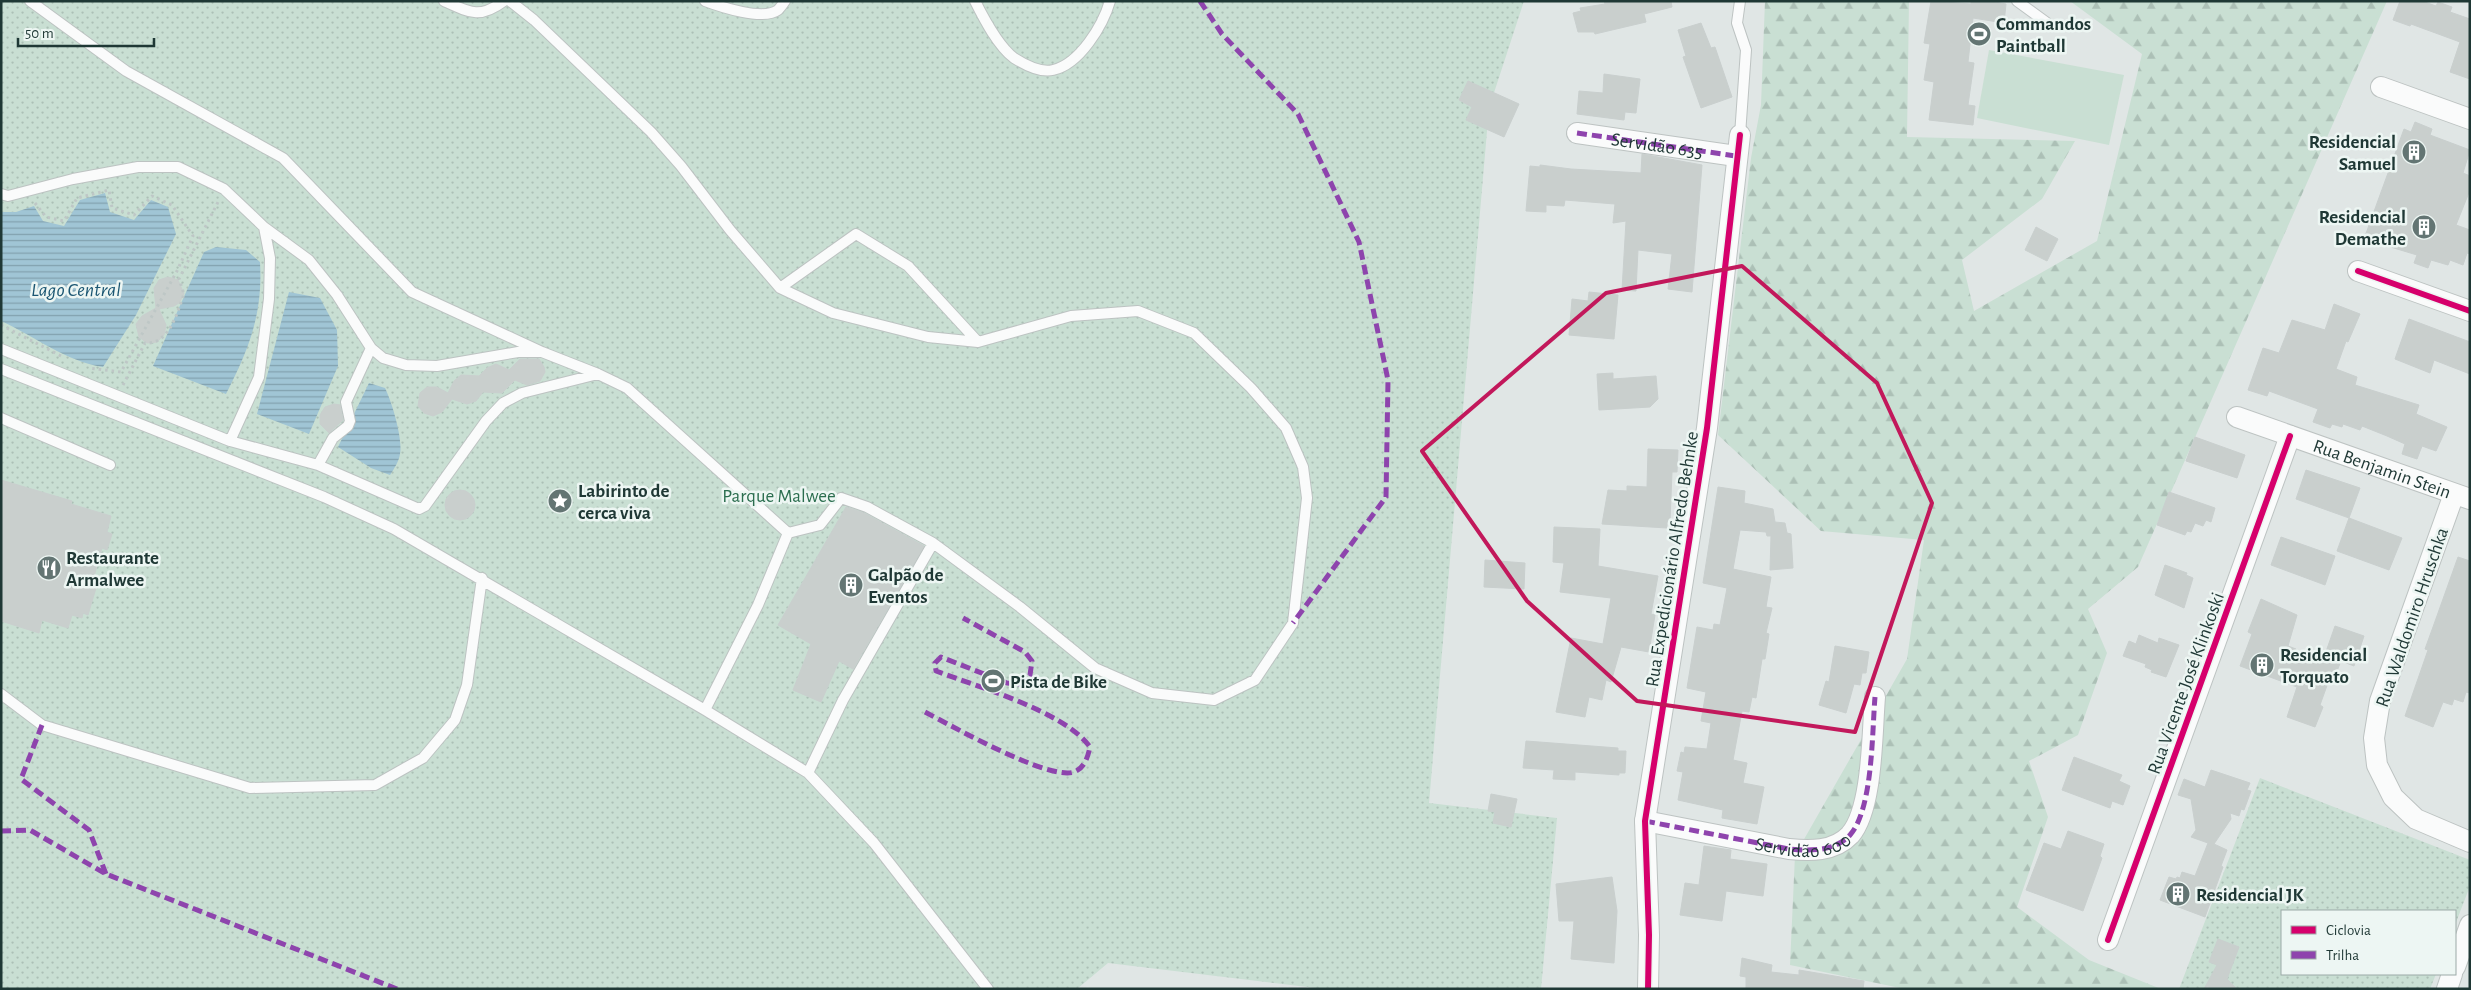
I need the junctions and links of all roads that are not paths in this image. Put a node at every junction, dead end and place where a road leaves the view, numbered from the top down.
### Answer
1 (30, 1) edge
2 (444, 1) edge
3 (504, 1) edge
4 (510, 1) edge
5 (705, 1) edge
6 (786, 1) edge
7 (975, 1) edge
8 (1110, 1) edge
9 (1740, 1) edge
10 (2017, 1) edge
11 (2050, 26) dead end
12 (2381, 87) dead end
13 (2470, 119) edge
14 (1577, 134) dead end
15 (1740, 135) joint
16 (1736, 156) junction
17 (1, 194) edge
18 (264, 227) junction
19 (2358, 271) dead end
20 (780, 288) junction
21 (2470, 311) edge
22 (978, 342) junction
23 (371, 348) junction
24 (1, 349) edge
25 (542, 352) junction
26 (1, 369) edge
27 (598, 374) junction
28 (2237, 417) dead end
29 (1, 418) edge
30 (2290, 436) junction
31 (230, 441) junction
32 (110, 465) dead end
33 (318, 465) junction
34 (2462, 497) edge
35 (788, 533) junction
36 (933, 544) junction
37 (482, 578) junction
38 (1, 694) edge
39 (1875, 697) dead end
40 (705, 710) junction
41 (808, 773) junction
42 (1645, 821) junction
43 (2470, 842) edge
44 (2470, 925) edge
45 (2108, 940) dead end
46 (2456, 964) edge
47 (2452, 975) edge
48 (988, 989) edge
49 (1648, 989) edge
50 (2447, 989) edge

1 - 25 lane
2 - 3 lane
4 - 20 lane
5 - 6 lane
7 - 8 lane
9 - 15 lane
10 - 11 lane
12 - 13 street
14 - 16 street, Servidão 635
15 - 16 street, Rua Expedicionário Alfredo Behnke
16 - 42 street, Rua Expedicionário Alfredo Behnke
17 - 18 lane
18 - 23 lane
18 - 31 lane
19 - 21 street
20 - 22 lane
20 - 22 lane
22 - 36 lane
23 - 25 lane
23 - 33 lane
24 - 31 lane
25 - 27 lane
26 - 37 lane
27 - 33 lane
27 - 35 lane
28 - 30 street, Rua Benjamin Stein
29 - 32 lane
30 - 34 street, Rua Benjamin Stein
30 - 45 street, Rua Vicente José Klinkoski
31 - 33 lane
34 - 43 street, Rua Waldomiro Hruschka
35 - 36 lane
35 - 40 lane
36 - 41 lane
37 - 38 lane
37 - 40 lane
39 - 42 street, Servidão 600
40 - 41 lane
41 - 48 lane
42 - 49 street, Rua Expedicionário Alfredo Behnke
44 - 46 street
47 - 50 street

